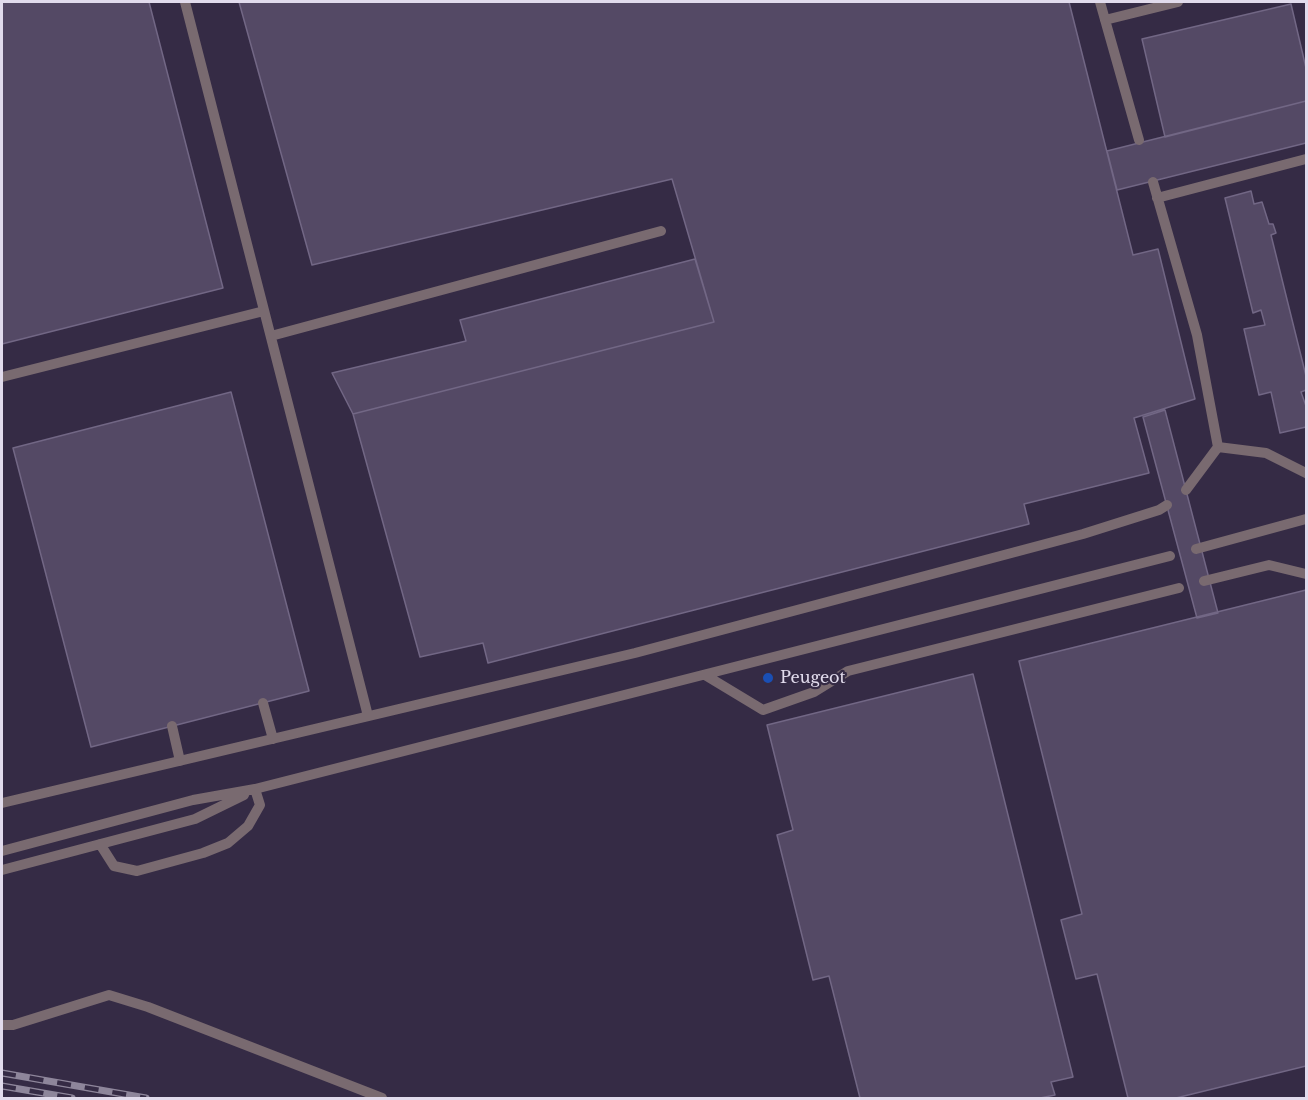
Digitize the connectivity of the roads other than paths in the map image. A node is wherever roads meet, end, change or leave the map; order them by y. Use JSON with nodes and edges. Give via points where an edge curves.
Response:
{"nodes":[{"id":1,"x":185,"y":2,"type":"edge"},
{"id":2,"x":1100,"y":2,"type":"edge"},
{"id":3,"x":1178,"y":2,"type":"edge"},
{"id":4,"x":1105,"y":20,"type":"junction"},
{"id":5,"x":1139,"y":141,"type":"dead end"},
{"id":6,"x":1306,"y":159,"type":"edge"},
{"id":7,"x":1153,"y":182,"type":"dead end"},
{"id":8,"x":1157,"y":198,"type":"junction"},
{"id":9,"x":661,"y":231,"type":"dead end"},
{"id":10,"x":264,"y":311,"type":"junction"},
{"id":11,"x":271,"y":336,"type":"junction"},
{"id":12,"x":2,"y":377,"type":"edge"},
{"id":13,"x":1218,"y":447,"type":"junction"},
{"id":14,"x":1306,"y":473,"type":"edge"},
{"id":15,"x":1186,"y":490,"type":"dead end"},
{"id":16,"x":1167,"y":505,"type":"dead end"},
{"id":17,"x":1306,"y":519,"type":"edge"},
{"id":18,"x":1196,"y":549,"type":"dead end"},
{"id":19,"x":1170,"y":556,"type":"dead end"},
{"id":20,"x":1306,"y":574,"type":"edge"},
{"id":21,"x":1204,"y":581,"type":"dead end"},
{"id":22,"x":1179,"y":588,"type":"dead end"},
{"id":23,"x":705,"y":675,"type":"junction"},
{"id":24,"x":263,"y":703,"type":"dead end"},
{"id":25,"x":368,"y":716,"type":"junction"},
{"id":26,"x":172,"y":726,"type":"dead end"},
{"id":27,"x":273,"y":739,"type":"junction"},
{"id":28,"x":180,"y":761,"type":"junction"},
{"id":29,"x":255,"y":789,"type":"junction"},
{"id":30,"x":2,"y":803,"type":"edge"},
{"id":31,"x":100,"y":844,"type":"junction"},
{"id":32,"x":2,"y":851,"type":"edge"},
{"id":33,"x":2,"y":870,"type":"edge"},
{"id":34,"x":2,"y":1025,"type":"edge"},
{"id":35,"x":382,"y":1098,"type":"edge"}],
"edges":[{"from":1,"to":10,"type":"lane"},
{"from":2,"to":4,"type":"lane"},
{"from":3,"to":4,"type":"lane"},
{"from":4,"to":5,"type":"lane"},
{"from":6,"to":8,"type":"lane"},
{"from":7,"to":8,"type":"lane"},
{"from":8,"to":13,"type":"lane","via":[[1197,335]]},
{"from":9,"to":11,"type":"lane"},
{"from":10,"to":11,"type":"lane"},
{"from":10,"to":12,"type":"lane"},
{"from":11,"to":25,"type":"lane"},
{"from":13,"to":14,"type":"lane","via":[[1266,453]]},
{"from":13,"to":15,"type":"lane"},
{"from":16,"to":25,"type":"lane","via":[[1083,534],[635,653]]},
{"from":17,"to":18,"type":"lane"},
{"from":19,"to":23,"type":"lane"},
{"from":20,"to":21,"type":"lane","via":[[1269,565]]},
{"from":22,"to":23,"type":"lane","via":[[848,671],[814,692],[763,710]]},
{"from":23,"to":29,"type":"lane"},
{"from":24,"to":27,"type":"lane"},
{"from":25,"to":27,"type":"lane"},
{"from":26,"to":28,"type":"lane"},
{"from":27,"to":28,"type":"lane"},
{"from":28,"to":30,"type":"lane"},
{"from":29,"to":31,"type":"lane","via":[[195,819]]},
{"from":29,"to":31,"type":"lane","via":[[260,805],[248,826],[228,843],[203,853],[137,871],[114,866]]},
{"from":29,"to":32,"type":"lane","via":[[193,800]]},
{"from":31,"to":33,"type":"lane"},
{"from":34,"to":35,"type":"lane","via":[[110,995],[148,1006]]}]}
